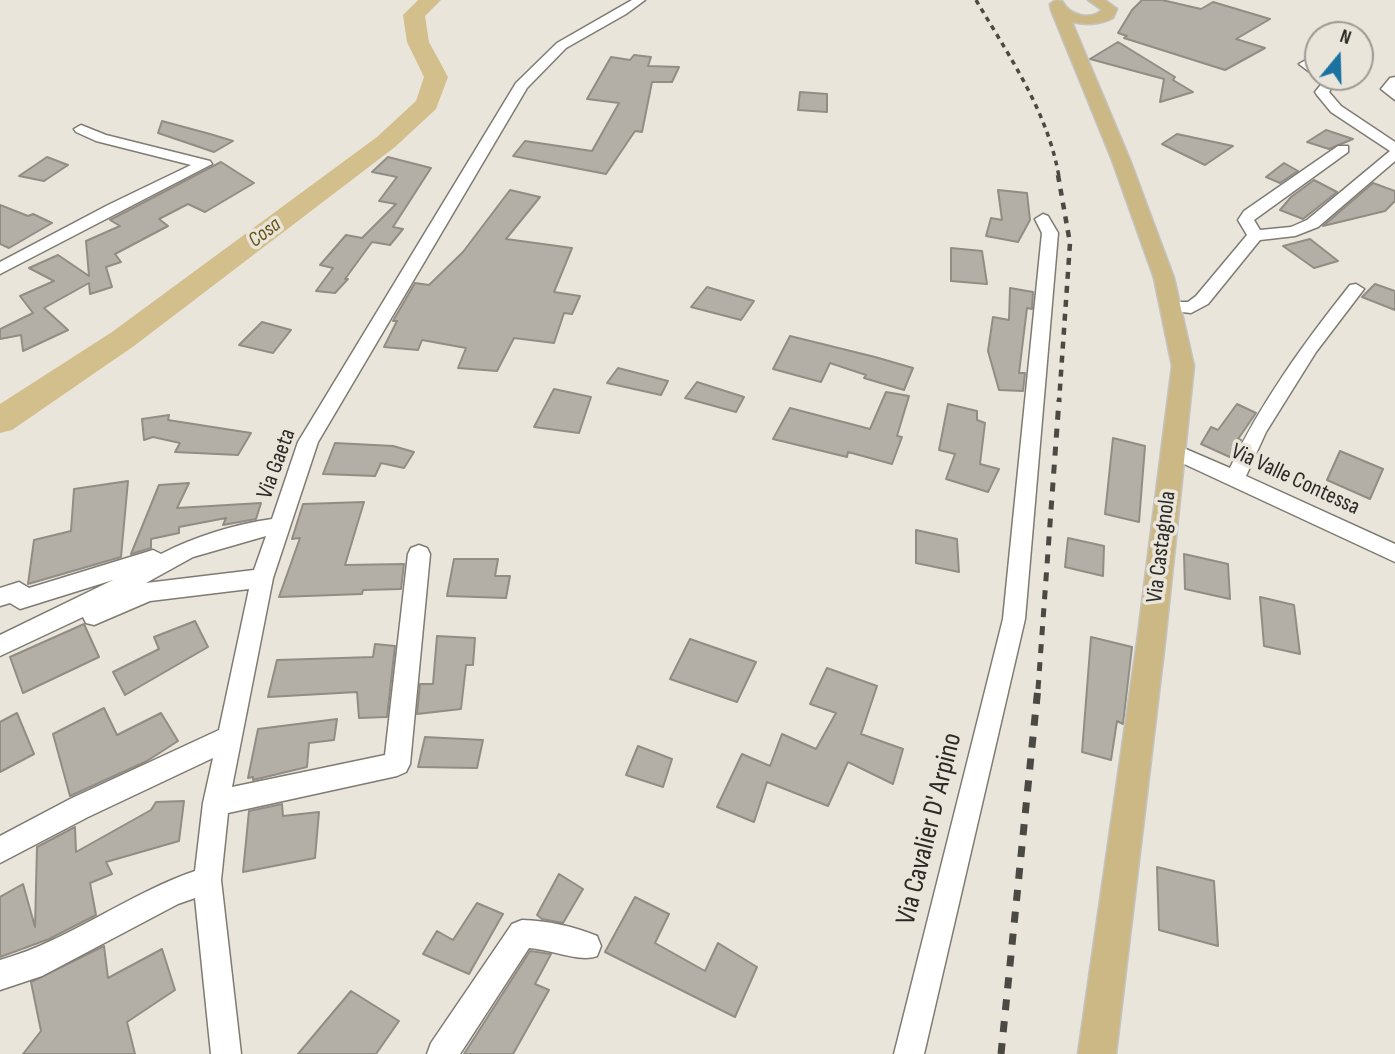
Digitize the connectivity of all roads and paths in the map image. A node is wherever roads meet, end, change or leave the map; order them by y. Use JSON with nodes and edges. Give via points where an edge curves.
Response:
{"nodes":[{"id":1,"x":639,"y":0,"type":"edge"},
{"id":2,"x":1095,"y":0,"type":"edge"},
{"id":3,"x":1057,"y":5,"type":"edge"},
{"id":4,"x":1109,"y":9,"type":"edge"},
{"id":5,"x":1077,"y":55,"type":"junction"},
{"id":6,"x":1395,"y":81,"type":"edge"},
{"id":7,"x":1323,"y":91,"type":"edge"},
{"id":8,"x":1395,"y":96,"type":"edge"},
{"id":9,"x":80,"y":129,"type":"dead end"},
{"id":10,"x":1395,"y":148,"type":"edge"},
{"id":11,"x":1343,"y":149,"type":"dead end"},
{"id":12,"x":1395,"y":154,"type":"edge"},
{"id":13,"x":1043,"y":219,"type":"dead end"},
{"id":14,"x":1255,"y":235,"type":"junction"},
{"id":15,"x":0,"y":270,"type":"edge"},
{"id":16,"x":1356,"y":289,"type":"dead end"},
{"id":17,"x":1170,"y":306,"type":"junction"},
{"id":18,"x":1174,"y":451,"type":"junction"},
{"id":19,"x":1235,"y":478,"type":"junction"},
{"id":20,"x":280,"y":526,"type":"junction"},
{"id":21,"x":186,"y":551,"type":"junction"},
{"id":22,"x":1395,"y":553,"type":"edge"},
{"id":23,"x":419,"y":554,"type":"dead end"},
{"id":24,"x":262,"y":578,"type":"junction"},
{"id":25,"x":0,"y":597,"type":"edge"},
{"id":26,"x":0,"y":646,"type":"edge"},
{"id":27,"x":0,"y":659,"type":"edge"},
{"id":28,"x":229,"y":738,"type":"junction"},
{"id":29,"x":216,"y":803,"type":"junction"},
{"id":30,"x":0,"y":850,"type":"edge"},
{"id":31,"x":207,"y":880,"type":"junction"},
{"id":32,"x":587,"y":946,"type":"dead end"},
{"id":33,"x":0,"y":975,"type":"edge"},
{"id":34,"x":226,"y":1054,"type":"edge"},
{"id":35,"x":442,"y":1054,"type":"edge"},
{"id":36,"x":909,"y":1054,"type":"edge"},
{"id":37,"x":1097,"y":1054,"type":"edge"}],
"edges":[{"from":1,"to":20,"type":"street","name":"Via Gaeta","via":[[569,40],[521,86],[308,442]]},
{"from":2,"to":4,"type":"main road"},
{"from":3,"to":4,"type":"main road","via":[[1082,20]]},
{"from":3,"to":5,"type":"main road","name":"Via Castagnola"},
{"from":4,"to":5,"type":"main road"},
{"from":5,"to":17,"type":"main road","name":"Via Castagnola","via":[[1121,160]]},
{"from":6,"to":8,"type":"street","via":[[1388,89]]},
{"from":7,"to":10,"type":"street","via":[[1336,109]]},
{"from":9,"to":15,"type":"street","via":[[205,164]]},
{"from":11,"to":14,"type":"street","via":[[1249,214],[1246,220]]},
{"from":12,"to":14,"type":"street","via":[[1326,211],[1319,222],[1289,232]]},
{"from":13,"to":36,"type":"street","name":"Via Cavalier D' Arpino","via":[[1050,233],[1014,619]]},
{"from":14,"to":17,"type":"street","via":[[1202,300],[1191,308]]},
{"from":16,"to":19,"type":"street","via":[[1310,348],[1257,432]]},
{"from":17,"to":18,"type":"main road","name":"Via Castagnola","via":[[1183,366]]},
{"from":18,"to":19,"type":"street","name":"Via Valle Contessa"},
{"from":18,"to":37,"type":"main road","name":"Via Castagnola"},
{"from":19,"to":22,"type":"street","name":"Via Valle Contessa"},
{"from":20,"to":21,"type":"street"},
{"from":20,"to":24,"type":"street","name":"Via Gaeta"},
{"from":21,"to":25,"type":"street","via":[[20,600],[19,591]]},
{"from":21,"to":26,"type":"street"},
{"from":23,"to":29,"type":"street","via":[[397,764]]},
{"from":24,"to":27,"type":"street","via":[[147,592]]},
{"from":24,"to":28,"type":"street","name":"Via Gaeta"},
{"from":28,"to":29,"type":"street","name":"Via Gaeta"},
{"from":28,"to":30,"type":"street"},
{"from":29,"to":31,"type":"street","name":"Via Gaeta"},
{"from":31,"to":33,"type":"street","via":[[172,892],[32,966]]},
{"from":31,"to":34,"type":"street","name":"Via Gaeta"},
{"from":32,"to":35,"type":"street","via":[[548,935],[522,934]]}]}
